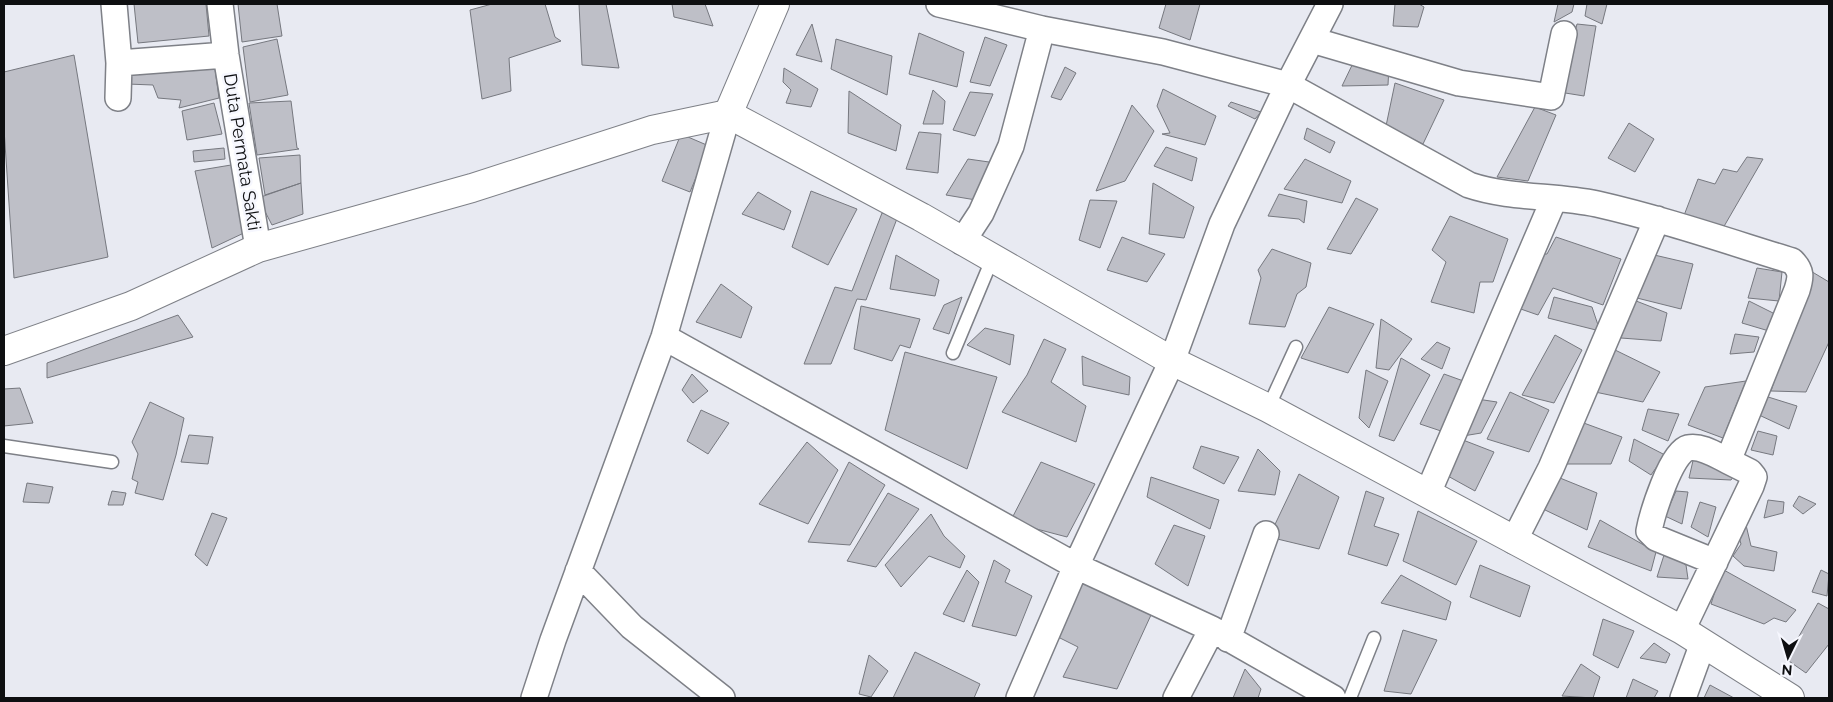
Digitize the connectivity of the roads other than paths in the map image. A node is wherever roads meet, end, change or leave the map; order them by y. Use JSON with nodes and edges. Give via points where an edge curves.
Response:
{"nodes":[{"id":1,"x":114,"y":4,"type":"edge"},
{"id":2,"x":220,"y":4,"type":"edge"},
{"id":3,"x":775,"y":4,"type":"edge"},
{"id":4,"x":939,"y":4,"type":"edge"},
{"id":5,"x":1330,"y":4,"type":"edge"},
{"id":6,"x":1042,"y":29,"type":"junction"},
{"id":7,"x":1564,"y":34,"type":"dead end"},
{"id":8,"x":1312,"y":40,"type":"junction"},
{"id":9,"x":226,"y":55,"type":"junction"},
{"id":10,"x":119,"y":62,"type":"junction"},
{"id":11,"x":1288,"y":85,"type":"junction"},
{"id":12,"x":118,"y":98,"type":"dead end"},
{"id":13,"x":728,"y":114,"type":"junction"},
{"id":14,"x":1554,"y":199,"type":"junction"},
{"id":15,"x":1657,"y":219,"type":"junction"},
{"id":16,"x":962,"y":242,"type":"junction"},
{"id":17,"x":258,"y":248,"type":"junction"},
{"id":18,"x":993,"y":257,"type":"junction"},
{"id":19,"x":664,"y":337,"type":"junction"},
{"id":20,"x":1296,"y":347,"type":"dead end"},
{"id":21,"x":4,"y":351,"type":"edge"},
{"id":22,"x":953,"y":353,"type":"dead end"},
{"id":23,"x":1172,"y":362,"type":"junction"},
{"id":24,"x":1268,"y":408,"type":"junction"},
{"id":25,"x":4,"y":446,"type":"edge"},
{"id":26,"x":1728,"y":460,"type":"junction"},
{"id":27,"x":112,"y":462,"type":"dead end"},
{"id":28,"x":1428,"y":493,"type":"junction"},
{"id":29,"x":1266,"y":534,"type":"dead end"},
{"id":30,"x":1514,"y":540,"type":"junction"},
{"id":31,"x":1715,"y":562,"type":"junction"},
{"id":32,"x":1076,"y":566,"type":"junction"},
{"id":33,"x":578,"y":571,"type":"junction"},
{"id":34,"x":1220,"y":634,"type":"junction"},
{"id":35,"x":1692,"y":637,"type":"junction"},
{"id":36,"x":1374,"y":638,"type":"dead end"},
{"id":37,"x":534,"y":698,"type":"edge"},
{"id":38,"x":722,"y":698,"type":"edge"},
{"id":39,"x":1019,"y":698,"type":"edge"},
{"id":40,"x":1176,"y":698,"type":"edge"},
{"id":41,"x":1333,"y":698,"type":"edge"},
{"id":42,"x":1350,"y":698,"type":"edge"},
{"id":43,"x":1683,"y":698,"type":"edge"},
{"id":44,"x":1790,"y":698,"type":"edge"}],
"edges":[{"from":1,"to":10,"type":"street"},
{"from":2,"to":9,"type":"street","name":"Duta Permata Sakti"},
{"from":3,"to":13,"type":"main road"},
{"from":4,"to":6,"type":"street"},
{"from":5,"to":8,"type":"street"},
{"from":6,"to":11,"type":"street","via":[[1163,52]]},
{"from":6,"to":16,"type":"street","via":[[1012,146],[981,212]]},
{"from":7,"to":8,"type":"street","via":[[1550,97],[1459,83]]},
{"from":8,"to":11,"type":"street"},
{"from":9,"to":10,"type":"street","name":"Duta Permata Sakti"},
{"from":9,"to":17,"type":"street","name":"Duta Permata Sakti"},
{"from":10,"to":12,"type":"street"},
{"from":11,"to":14,"type":"street","via":[[1469,185],[1491,192]]},
{"from":11,"to":23,"type":"street","via":[[1222,224]]},
{"from":13,"to":16,"type":"main road"},
{"from":13,"to":17,"type":"main road","via":[[652,130],[472,188]]},
{"from":13,"to":19,"type":"street"},
{"from":14,"to":15,"type":"street","via":[[1596,204]]},
{"from":14,"to":28,"type":"street"},
{"from":15,"to":26,"type":"street","via":[[1792,261],[1799,268],[1798,290]]},
{"from":15,"to":30,"type":"street","via":[[1551,468]]},
{"from":16,"to":18,"type":"main road"},
{"from":17,"to":21,"type":"main road","via":[[131,306]]},
{"from":18,"to":22,"type":"lane"},
{"from":18,"to":23,"type":"main road"},
{"from":19,"to":32,"type":"street"},
{"from":19,"to":33,"type":"street"},
{"from":20,"to":24,"type":"lane"},
{"from":23,"to":24,"type":"main road"},
{"from":23,"to":32,"type":"street"},
{"from":24,"to":28,"type":"main road"},
{"from":25,"to":27,"type":"lane"},
{"from":26,"to":31,"type":"street","via":[[1754,477]]},
{"from":26,"to":31,"type":"street","via":[[1698,448],[1682,450],[1660,493],[1649,531],[1656,538]]},
{"from":28,"to":30,"type":"main road"},
{"from":29,"to":34,"type":"street"},
{"from":30,"to":35,"type":"main road"},
{"from":31,"to":35,"type":"street"},
{"from":32,"to":34,"type":"street"},
{"from":32,"to":39,"type":"street"},
{"from":33,"to":37,"type":"street"},
{"from":33,"to":38,"type":"street","via":[[632,627]]},
{"from":34,"to":40,"type":"street"},
{"from":34,"to":41,"type":"street"},
{"from":35,"to":43,"type":"street"},
{"from":35,"to":44,"type":"main road"},
{"from":36,"to":42,"type":"lane"}]}
